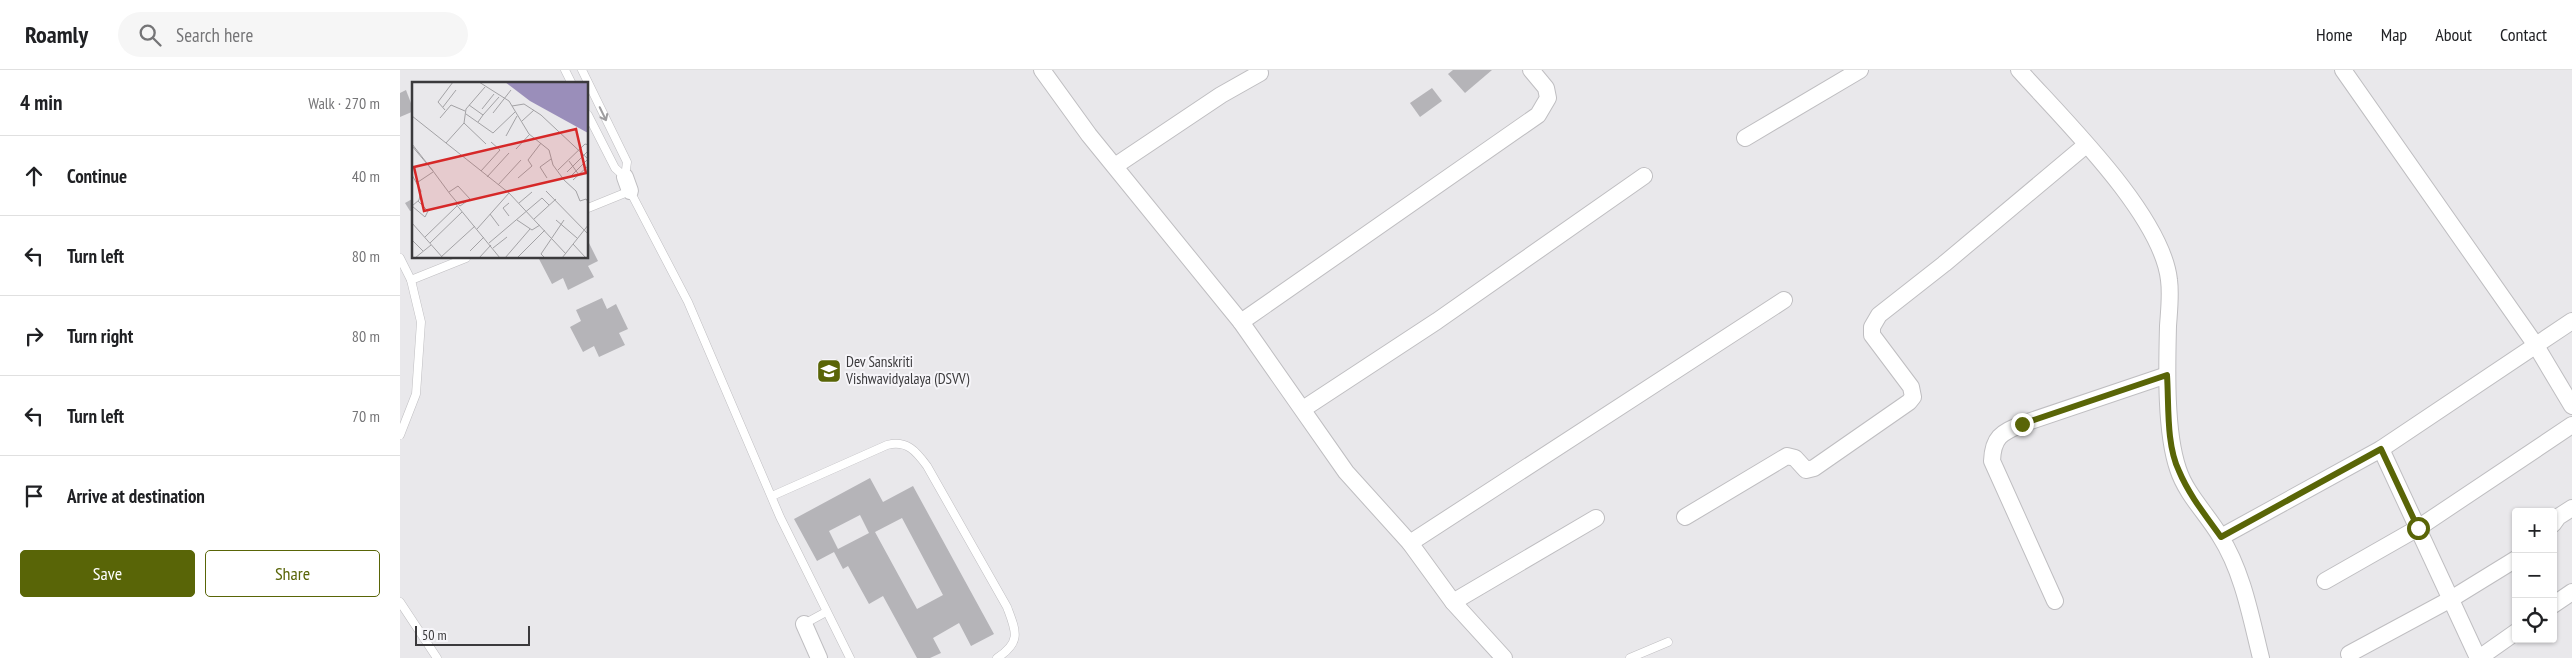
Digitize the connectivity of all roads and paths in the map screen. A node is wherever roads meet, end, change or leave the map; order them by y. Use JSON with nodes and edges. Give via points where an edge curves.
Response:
{"nodes":[{"id":1,"x":565,"y":70,"type":"edge"},
{"id":2,"x":582,"y":70,"type":"edge"},
{"id":3,"x":1042,"y":70,"type":"edge"},
{"id":4,"x":1531,"y":70,"type":"edge"},
{"id":5,"x":1860,"y":70,"type":"edge"},
{"id":6,"x":2019,"y":70,"type":"edge"},
{"id":7,"x":2343,"y":70,"type":"edge"},
{"id":8,"x":1260,"y":73,"type":"dead end"},
{"id":9,"x":571,"y":82,"type":"edge"},
{"id":10,"x":588,"y":82,"type":"edge"},
{"id":11,"x":589,"y":84,"type":"edge"},
{"id":12,"x":589,"y":117,"type":"edge"},
{"id":13,"x":1745,"y":138,"type":"dead end"},
{"id":14,"x":2086,"y":145,"type":"junction"},
{"id":15,"x":1115,"y":166,"type":"junction"},
{"id":16,"x":1644,"y":176,"type":"dead end"},
{"id":17,"x":628,"y":184,"type":"junction"},
{"id":18,"x":589,"y":207,"type":"edge"},
{"id":19,"x":400,"y":258,"type":"edge"},
{"id":20,"x":464,"y":259,"type":"edge"},
{"id":21,"x":411,"y":280,"type":"junction"},
{"id":22,"x":1784,"y":300,"type":"dead end"},
{"id":23,"x":2572,"y":321,"type":"edge"},
{"id":24,"x":1241,"y":322,"type":"junction"},
{"id":25,"x":2535,"y":344,"type":"junction"},
{"id":26,"x":2167,"y":375,"type":"junction"},
{"id":27,"x":2572,"y":406,"type":"edge"},
{"id":28,"x":1303,"y":409,"type":"junction"},
{"id":29,"x":2572,"y":425,"type":"edge"},
{"id":30,"x":400,"y":435,"type":"edge"},
{"id":31,"x":2381,"y":449,"type":"junction"},
{"id":32,"x":772,"y":496,"type":"junction"},
{"id":33,"x":2572,"y":508,"type":"edge"},
{"id":34,"x":1685,"y":517,"type":"dead end"},
{"id":35,"x":1596,"y":518,"type":"dead end"},
{"id":36,"x":2557,"y":518,"type":"edge"},
{"id":37,"x":2418,"y":528,"type":"junction"},
{"id":38,"x":2221,"y":537,"type":"junction"},
{"id":39,"x":1410,"y":543,"type":"junction"},
{"id":40,"x":2512,"y":561,"type":"edge"},
{"id":41,"x":2325,"y":581,"type":"dead end"},
{"id":42,"x":2572,"y":592,"type":"edge"},
{"id":43,"x":2451,"y":599,"type":"junction"},
{"id":44,"x":400,"y":602,"type":"edge"},
{"id":45,"x":1453,"y":602,"type":"junction"},
{"id":46,"x":2056,"y":602,"type":"dead end"},
{"id":47,"x":2557,"y":602,"type":"edge"},
{"id":48,"x":826,"y":612,"type":"junction"},
{"id":49,"x":804,"y":624,"type":"joint"},
{"id":50,"x":2512,"y":635,"type":"edge"},
{"id":51,"x":1668,"y":642,"type":"dead end"},
{"id":52,"x":2349,"y":654,"type":"dead end"},
{"id":53,"x":437,"y":658,"type":"edge"},
{"id":54,"x":819,"y":658,"type":"edge"},
{"id":55,"x":850,"y":658,"type":"edge"},
{"id":56,"x":997,"y":658,"type":"edge"},
{"id":57,"x":1504,"y":658,"type":"edge"},
{"id":58,"x":1630,"y":658,"type":"edge"},
{"id":59,"x":2261,"y":658,"type":"edge"},
{"id":60,"x":2479,"y":658,"type":"edge"}],
"edges":[{"from":1,"to":9,"type":"lane"},
{"from":2,"to":10,"type":"lane","one_way":true},
{"from":3,"to":15,"type":"street"},
{"from":4,"to":24,"type":"street","via":[[1546,88],[1548,98],[1538,115]]},
{"from":5,"to":13,"type":"street"},
{"from":6,"to":14,"type":"street"},
{"from":7,"to":25,"type":"street"},
{"from":8,"to":15,"type":"street","via":[[1221,95]]},
{"from":11,"to":17,"type":"lane","one_way":true,"via":[[627,162]]},
{"from":12,"to":17,"type":"lane","via":[[615,168]]},
{"from":14,"to":26,"type":"street","via":[[2118,181],[2162,252],[2170,282]]},
{"from":14,"to":34,"type":"street","via":[[1874,322],[1872,335],[1911,387],[1913,397],[1909,402],[1814,468],[1806,470],[1795,458],[1786,456]]},
{"from":15,"to":24,"type":"street"},
{"from":16,"to":28,"type":"street"},
{"from":17,"to":18,"type":"lane"},
{"from":17,"to":32,"type":"lane","via":[[688,302]]},
{"from":19,"to":21,"type":"lane"},
{"from":20,"to":21,"type":"lane"},
{"from":21,"to":30,"type":"lane","via":[[421,331],[416,394]]},
{"from":22,"to":39,"type":"street"},
{"from":23,"to":25,"type":"street"},
{"from":24,"to":28,"type":"street"},
{"from":25,"to":27,"type":"street"},
{"from":25,"to":31,"type":"street"},
{"from":26,"to":38,"type":"street","via":[[2178,470]]},
{"from":26,"to":46,"type":"street","via":[[2022,424],[1997,438],[1992,461]]},
{"from":28,"to":39,"type":"street","via":[[1346,472]]},
{"from":29,"to":37,"type":"street"},
{"from":31,"to":37,"type":"street"},
{"from":31,"to":38,"type":"street"},
{"from":32,"to":48,"type":"lane"},
{"from":32,"to":56,"type":"lane","via":[[887,445],[897,443],[915,450],[927,466],[1016,628],[1015,640]]},
{"from":33,"to":36,"type":"street"},
{"from":35,"to":45,"type":"street"},
{"from":37,"to":41,"type":"street"},
{"from":37,"to":43,"type":"street"},
{"from":38,"to":59,"type":"street","via":[[2244,595]]},
{"from":39,"to":45,"type":"street"},
{"from":40,"to":43,"type":"street"},
{"from":42,"to":47,"type":"street"},
{"from":43,"to":52,"type":"street"},
{"from":43,"to":60,"type":"street"},
{"from":44,"to":53,"type":"lane"},
{"from":45,"to":57,"type":"street"},
{"from":48,"to":49,"type":"lane"},
{"from":48,"to":55,"type":"lane"},
{"from":49,"to":54,"type":"street"},
{"from":50,"to":60,"type":"street"},
{"from":51,"to":58,"type":"lane"}]}
